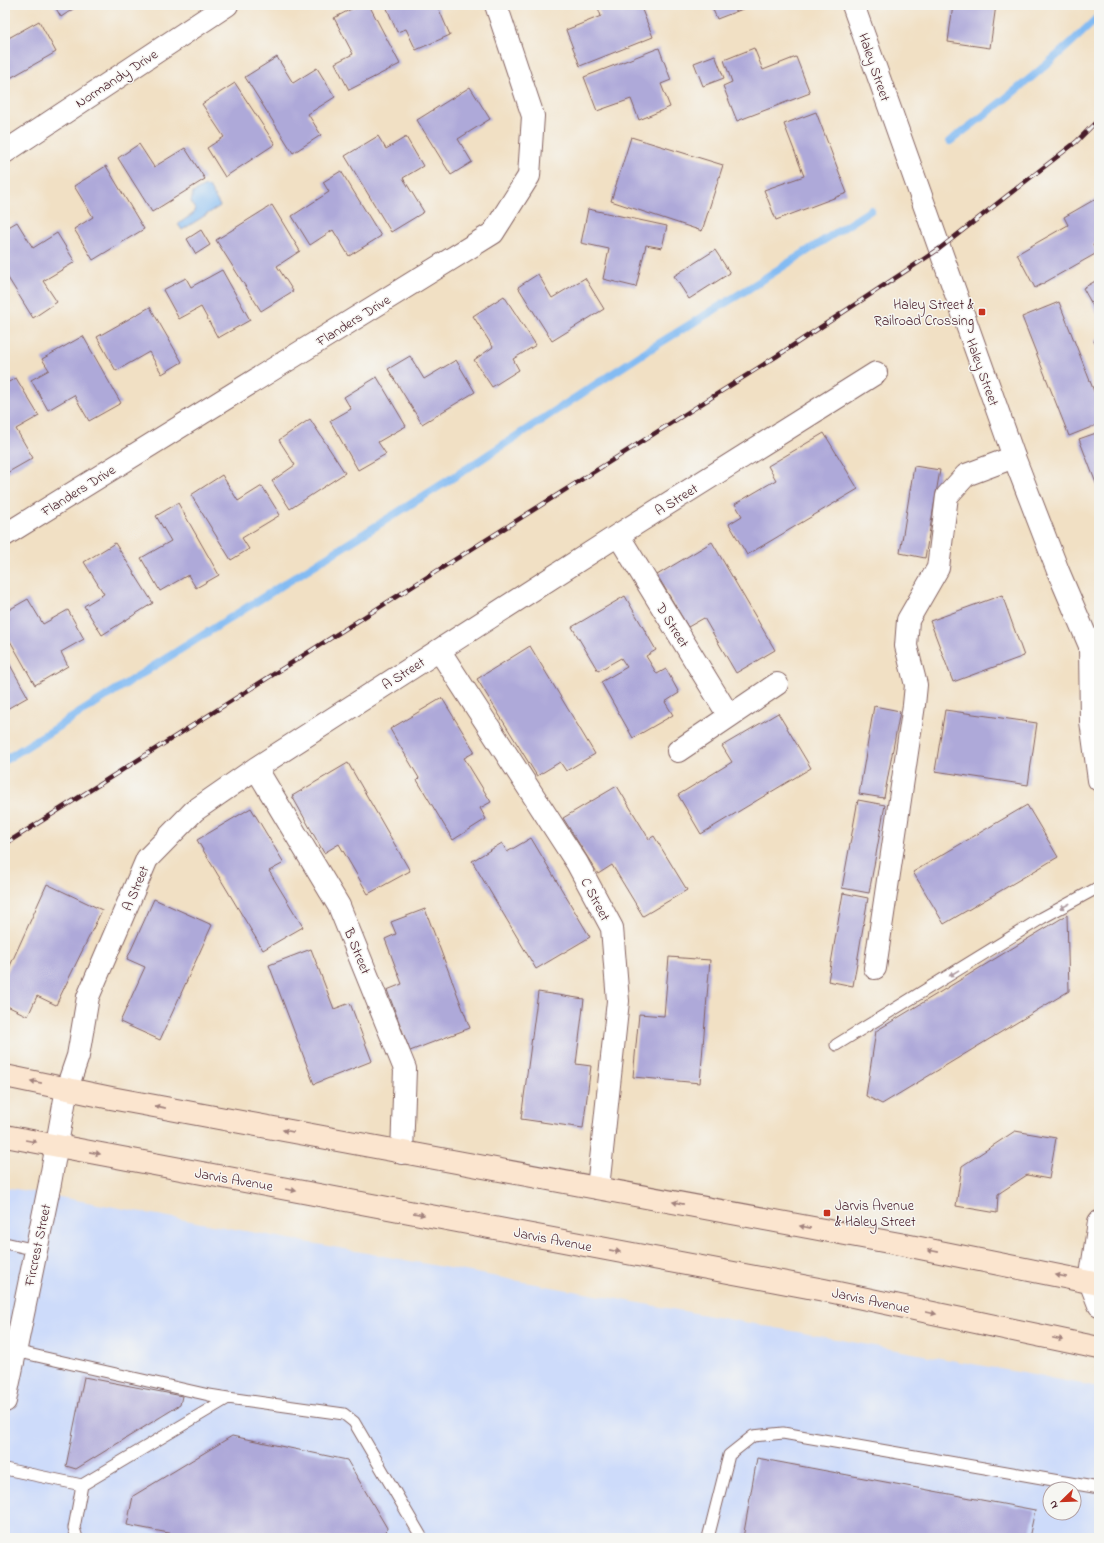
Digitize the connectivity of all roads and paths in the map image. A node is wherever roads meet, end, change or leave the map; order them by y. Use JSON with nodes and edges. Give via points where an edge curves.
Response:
{"nodes":[{"id":1,"x":227,"y":5,"type":"edge"},
{"id":2,"x":496,"y":5,"type":"edge"},
{"id":3,"x":853,"y":5,"type":"edge"},
{"id":4,"x":5,"y":152,"type":"edge"},
{"id":5,"x":876,"y":373,"type":"dead end"},
{"id":6,"x":1014,"y":457,"type":"junction"},
{"id":7,"x":5,"y":535,"type":"edge"},
{"id":8,"x":618,"y":535,"type":"junction"},
{"id":9,"x":1096,"y":648,"type":"edge"},
{"id":10,"x":438,"y":650,"type":"junction"},
{"id":11,"x":777,"y":684,"type":"dead end"},
{"id":12,"x":729,"y":716,"type":"junction"},
{"id":13,"x":678,"y":751,"type":"dead end"},
{"id":14,"x":256,"y":768,"type":"junction"},
{"id":15,"x":1099,"y":780,"type":"edge"},
{"id":16,"x":1099,"y":887,"type":"edge"},
{"id":17,"x":875,"y":968,"type":"dead end"},
{"id":18,"x":836,"y":1046,"type":"dead end"},
{"id":19,"x":5,"y":1076,"type":"edge"},
{"id":20,"x":67,"y":1088,"type":"junction"},
{"id":21,"x":5,"y":1136,"type":"edge"},
{"id":22,"x":56,"y":1146,"type":"junction"},
{"id":23,"x":402,"y":1153,"type":"junction"},
{"id":24,"x":598,"y":1188,"type":"junction"},
{"id":25,"x":1099,"y":1222,"type":"edge"},
{"id":26,"x":5,"y":1243,"type":"edge"},
{"id":27,"x":36,"y":1250,"type":"junction"},
{"id":28,"x":1095,"y":1283,"type":"edge"},
{"id":29,"x":1099,"y":1305,"type":"edge"},
{"id":30,"x":1099,"y":1348,"type":"edge"},
{"id":31,"x":15,"y":1351,"type":"junction"},
{"id":32,"x":228,"y":1398,"type":"junction"},
{"id":33,"x":5,"y":1401,"type":"edge"},
{"id":34,"x":5,"y":1469,"type":"edge"},
{"id":35,"x":82,"y":1485,"type":"junction"},
{"id":36,"x":1099,"y":1488,"type":"edge"},
{"id":37,"x":76,"y":1538,"type":"edge"},
{"id":38,"x":422,"y":1538,"type":"edge"},
{"id":39,"x":708,"y":1538,"type":"edge"}],
"edges":[{"from":1,"to":4,"type":"street","name":"Normandy Drive"},
{"from":2,"to":7,"type":"street","name":"Flanders Drive","via":[[533,116],[529,176],[493,233]]},
{"from":3,"to":6,"type":"street","name":"Haley Street"},
{"from":5,"to":8,"type":"street","name":"A Street"},
{"from":6,"to":9,"type":"street","name":"Haley Street","via":[[1058,571]]},
{"from":6,"to":17,"type":"street","via":[[966,475],[947,496],[938,568],[908,620],[906,646],[916,685],[915,698]]},
{"from":8,"to":10,"type":"street","name":"A Street"},
{"from":8,"to":12,"type":"street","name":"D Street"},
{"from":9,"to":15,"type":"street","name":"Haley Street","via":[[1091,721]]},
{"from":10,"to":14,"type":"street","name":"A Street"},
{"from":10,"to":24,"type":"street","name":"C Street","via":[[577,863],[612,928],[618,1001]]},
{"from":11,"to":12,"type":"street"},
{"from":12,"to":13,"type":"street"},
{"from":14,"to":20,"type":"street","name":"A Street","via":[[194,811],[148,859],[88,997],[78,1056]]},
{"from":14,"to":23,"type":"street","name":"B Street","via":[[339,906],[405,1069]]},
{"from":16,"to":18,"type":"lane","one_way":true,"via":[[1042,918]]},
{"from":20,"to":19,"type":"main road","one_way":true},
{"from":20,"to":22,"type":"street","name":"Fircrest Street"},
{"from":23,"to":20,"type":"main road","one_way":true},
{"from":21,"to":22,"type":"main road","name":"Jarvis Avenue","one_way":true},
{"from":22,"to":27,"type":"street","name":"Fircrest Street"},
{"from":22,"to":30,"type":"main road","name":"Jarvis Avenue","one_way":true,"via":[[816,1289]]},
{"from":23,"to":24,"type":"main road"},
{"from":28,"to":24,"type":"main road","one_way":true},
{"from":25,"to":28,"type":"street"},
{"from":26,"to":27,"type":"lane"},
{"from":27,"to":31,"type":"street","name":"Fircrest Street"},
{"from":28,"to":29,"type":"street"},
{"from":31,"to":32,"type":"lane","via":[[209,1396]]},
{"from":31,"to":33,"type":"street","name":"Fircrest Street"},
{"from":32,"to":35,"type":"lane"},
{"from":32,"to":38,"type":"lane","via":[[344,1414],[350,1417]]},
{"from":34,"to":35,"type":"lane"},
{"from":35,"to":37,"type":"lane","via":[[74,1528]]},
{"from":36,"to":39,"type":"lane","via":[[783,1433],[753,1436],[729,1455]]}]}
